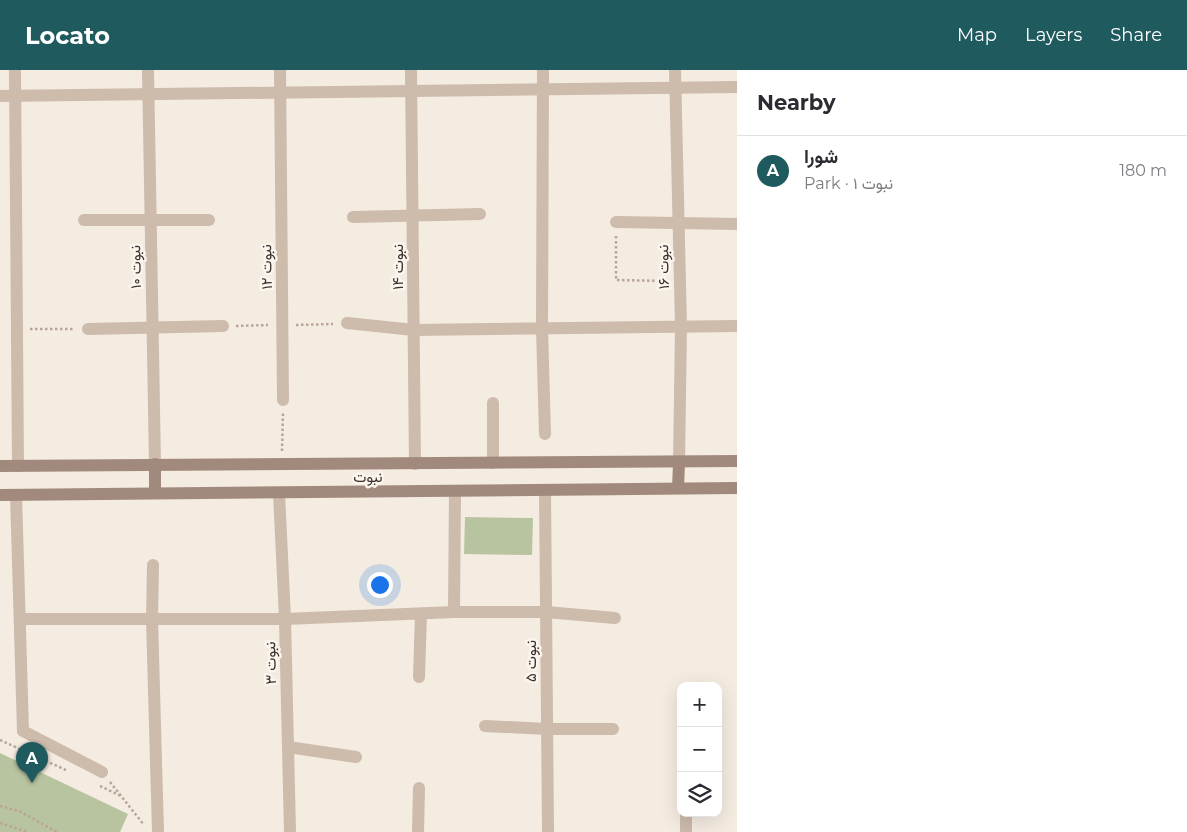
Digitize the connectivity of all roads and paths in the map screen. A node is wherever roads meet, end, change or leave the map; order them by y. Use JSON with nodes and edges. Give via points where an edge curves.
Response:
{"nodes":[{"id":1,"x":16,"y":70,"type":"edge"},
{"id":2,"x":148,"y":70,"type":"edge"},
{"id":3,"x":280,"y":70,"type":"edge"},
{"id":4,"x":412,"y":70,"type":"edge"},
{"id":5,"x":543,"y":70,"type":"edge"},
{"id":6,"x":675,"y":70,"type":"edge"},
{"id":7,"x":737,"y":87,"type":"edge"},
{"id":8,"x":675,"y":88,"type":"junction"},
{"id":9,"x":543,"y":89,"type":"junction"},
{"id":10,"x":412,"y":91,"type":"junction"},
{"id":11,"x":280,"y":92,"type":"junction"},
{"id":12,"x":148,"y":94,"type":"junction"},
{"id":13,"x":0,"y":96,"type":"edge"},
{"id":14,"x":16,"y":96,"type":"junction"},
{"id":15,"x":413,"y":214,"type":"junction"},
{"id":16,"x":480,"y":214,"type":"dead end"},
{"id":17,"x":353,"y":217,"type":"dead end"},
{"id":18,"x":150,"y":218,"type":"junction"},
{"id":19,"x":84,"y":220,"type":"dead end"},
{"id":20,"x":209,"y":220,"type":"dead end"},
{"id":21,"x":616,"y":222,"type":"joint"},
{"id":22,"x":678,"y":224,"type":"junction"},
{"id":23,"x":737,"y":224,"type":"edge"},
{"id":24,"x":680,"y":281,"type":"junction"},
{"id":25,"x":347,"y":323,"type":"dead end"},
{"id":26,"x":223,"y":326,"type":"dead end"},
{"id":27,"x":681,"y":326,"type":"junction"},
{"id":28,"x":737,"y":326,"type":"edge"},
{"id":29,"x":152,"y":328,"type":"junction"},
{"id":30,"x":542,"y":328,"type":"junction"},
{"id":31,"x":17,"y":329,"type":"junction"},
{"id":32,"x":88,"y":329,"type":"joint"},
{"id":33,"x":414,"y":330,"type":"junction"},
{"id":34,"x":283,"y":400,"type":"joint"},
{"id":35,"x":493,"y":402,"type":"dead end"},
{"id":36,"x":545,"y":434,"type":"dead end"},
{"id":37,"x":737,"y":461,"type":"edge"},
{"id":38,"x":679,"y":462,"type":"junction"},
{"id":39,"x":493,"y":463,"type":"junction"},
{"id":40,"x":155,"y":464,"type":"junction"},
{"id":41,"x":282,"y":464,"type":"junction"},
{"id":42,"x":415,"y":464,"type":"junction"},
{"id":43,"x":0,"y":466,"type":"edge"},
{"id":44,"x":18,"y":466,"type":"junction"},
{"id":45,"x":678,"y":488,"type":"junction"},
{"id":46,"x":737,"y":488,"type":"edge"},
{"id":47,"x":455,"y":491,"type":"junction"},
{"id":48,"x":546,"y":491,"type":"junction"},
{"id":49,"x":155,"y":492,"type":"junction"},
{"id":50,"x":280,"y":493,"type":"junction"},
{"id":51,"x":0,"y":495,"type":"edge"},
{"id":52,"x":16,"y":495,"type":"junction"},
{"id":53,"x":153,"y":565,"type":"dead end"},
{"id":54,"x":454,"y":612,"type":"junction"},
{"id":55,"x":546,"y":612,"type":"junction"},
{"id":56,"x":422,"y":614,"type":"junction"},
{"id":57,"x":20,"y":618,"type":"junction"},
{"id":58,"x":616,"y":618,"type":"dead end"},
{"id":59,"x":152,"y":619,"type":"junction"},
{"id":60,"x":285,"y":619,"type":"junction"},
{"id":61,"x":419,"y":677,"type":"dead end"},
{"id":62,"x":485,"y":726,"type":"dead end"},
{"id":63,"x":547,"y":729,"type":"junction"},
{"id":64,"x":613,"y":729,"type":"dead end"},
{"id":65,"x":0,"y":740,"type":"edge"},
{"id":66,"x":288,"y":747,"type":"junction"},
{"id":67,"x":356,"y":757,"type":"dead end"},
{"id":68,"x":69,"y":772,"type":"dead end"},
{"id":69,"x":102,"y":772,"type":"joint"},
{"id":70,"x":95,"y":784,"type":"dead end"},
{"id":71,"x":419,"y":788,"type":"dead end"},
{"id":72,"x":121,"y":796,"type":"junction"},
{"id":73,"x":0,"y":806,"type":"edge"},
{"id":74,"x":686,"y":817,"type":"edge"},
{"id":75,"x":0,"y":822,"type":"edge"},
{"id":76,"x":28,"y":832,"type":"edge"},
{"id":77,"x":57,"y":832,"type":"edge"},
{"id":78,"x":149,"y":832,"type":"edge"},
{"id":79,"x":158,"y":832,"type":"edge"},
{"id":80,"x":290,"y":832,"type":"edge"},
{"id":81,"x":418,"y":832,"type":"edge"},
{"id":82,"x":548,"y":832,"type":"edge"},
{"id":83,"x":686,"y":832,"type":"edge"}],
"edges":[{"from":1,"to":14,"type":"street"},
{"from":2,"to":12,"type":"street","name":"نبوت ۱۰"},
{"from":3,"to":11,"type":"street","name":"نبوت ۱۲"},
{"from":4,"to":10,"type":"street","name":"نبوت ۱۴"},
{"from":5,"to":9,"type":"street"},
{"from":6,"to":8,"type":"street","name":"نبوت ۱۶"},
{"from":7,"to":8,"type":"street"},
{"from":8,"to":9,"type":"street"},
{"from":8,"to":22,"type":"street","name":"نبوت ۱۶"},
{"from":9,"to":10,"type":"street"},
{"from":9,"to":30,"type":"street"},
{"from":10,"to":11,"type":"street"},
{"from":10,"to":15,"type":"street","name":"نبوت ۱۴"},
{"from":11,"to":12,"type":"street"},
{"from":11,"to":34,"type":"street","name":"نبوت ۱۲"},
{"from":12,"to":14,"type":"street"},
{"from":12,"to":18,"type":"street","name":"نبوت ۱۰"},
{"from":13,"to":14,"type":"street"},
{"from":14,"to":31,"type":"street"},
{"from":15,"to":16,"type":"street"},
{"from":15,"to":17,"type":"street"},
{"from":15,"to":33,"type":"street","name":"نبوت ۱۴"},
{"from":18,"to":19,"type":"street"},
{"from":18,"to":20,"type":"street"},
{"from":18,"to":29,"type":"street","name":"نبوت ۱۰"},
{"from":21,"to":22,"type":"street"},
{"from":21,"to":24,"type":"path","via":[[616,280]]},
{"from":22,"to":23,"type":"street"},
{"from":22,"to":24,"type":"street","name":"نبوت ۱۶"},
{"from":24,"to":27,"type":"street","name":"نبوت ۱۶"},
{"from":25,"to":33,"type":"street"},
{"from":26,"to":29,"type":"street"},
{"from":27,"to":28,"type":"street"},
{"from":27,"to":30,"type":"street"},
{"from":27,"to":38,"type":"street","name":"نبوت ۱۶"},
{"from":29,"to":32,"type":"street"},
{"from":29,"to":40,"type":"street","name":"نبوت ۱۰"},
{"from":30,"to":33,"type":"street"},
{"from":30,"to":36,"type":"street"},
{"from":31,"to":32,"type":"path"},
{"from":31,"to":44,"type":"street"},
{"from":33,"to":42,"type":"street","name":"نبوت ۱۴"},
{"from":34,"to":41,"type":"path"},
{"from":35,"to":39,"type":"street"},
{"from":37,"to":38,"type":"main road","name":"نبوت"},
{"from":38,"to":39,"type":"main road","name":"نبوت"},
{"from":38,"to":45,"type":"main road"},
{"from":39,"to":42,"type":"main road","name":"نبوت"},
{"from":40,"to":41,"type":"main road","name":"نبوت"},
{"from":40,"to":44,"type":"main road","name":"نبوت"},
{"from":40,"to":49,"type":"main road"},
{"from":41,"to":42,"type":"main road","name":"نبوت"},
{"from":43,"to":44,"type":"main road","name":"نبوت"},
{"from":45,"to":46,"type":"main road","name":"نبوت"},
{"from":45,"to":48,"type":"main road","name":"نبوت"},
{"from":47,"to":48,"type":"main road","name":"نبوت"},
{"from":47,"to":50,"type":"main road","name":"نبوت"},
{"from":47,"to":54,"type":"street"},
{"from":48,"to":55,"type":"street","name":"نبوت ۵"},
{"from":49,"to":50,"type":"main road","name":"نبوت"},
{"from":49,"to":52,"type":"main road","name":"نبوت"},
{"from":50,"to":60,"type":"street","name":"نبوت ۳"},
{"from":51,"to":52,"type":"main road","name":"نبوت"},
{"from":52,"to":57,"type":"street"},
{"from":53,"to":59,"type":"street"},
{"from":54,"to":55,"type":"street"},
{"from":54,"to":56,"type":"street"},
{"from":55,"to":58,"type":"street"},
{"from":55,"to":63,"type":"street","name":"نبوت ۵"},
{"from":56,"to":60,"type":"street"},
{"from":56,"to":61,"type":"street"},
{"from":57,"to":59,"type":"street"},
{"from":57,"to":69,"type":"street","via":[[22,731]]},
{"from":59,"to":60,"type":"street"},
{"from":59,"to":79,"type":"street"},
{"from":60,"to":66,"type":"street","name":"نبوت ۳"},
{"from":62,"to":63,"type":"street"},
{"from":63,"to":64,"type":"street"},
{"from":63,"to":82,"type":"street","name":"نبوت ۵"},
{"from":65,"to":68,"type":"path"},
{"from":66,"to":67,"type":"street"},
{"from":66,"to":80,"type":"street","name":"نبوت ۳"},
{"from":69,"to":72,"type":"path"},
{"from":70,"to":72,"type":"path"},
{"from":71,"to":81,"type":"street"},
{"from":72,"to":78,"type":"path"},
{"from":73,"to":77,"type":"path","via":[[19,811]]},
{"from":74,"to":83,"type":"street"},
{"from":75,"to":76,"type":"path"}]}
